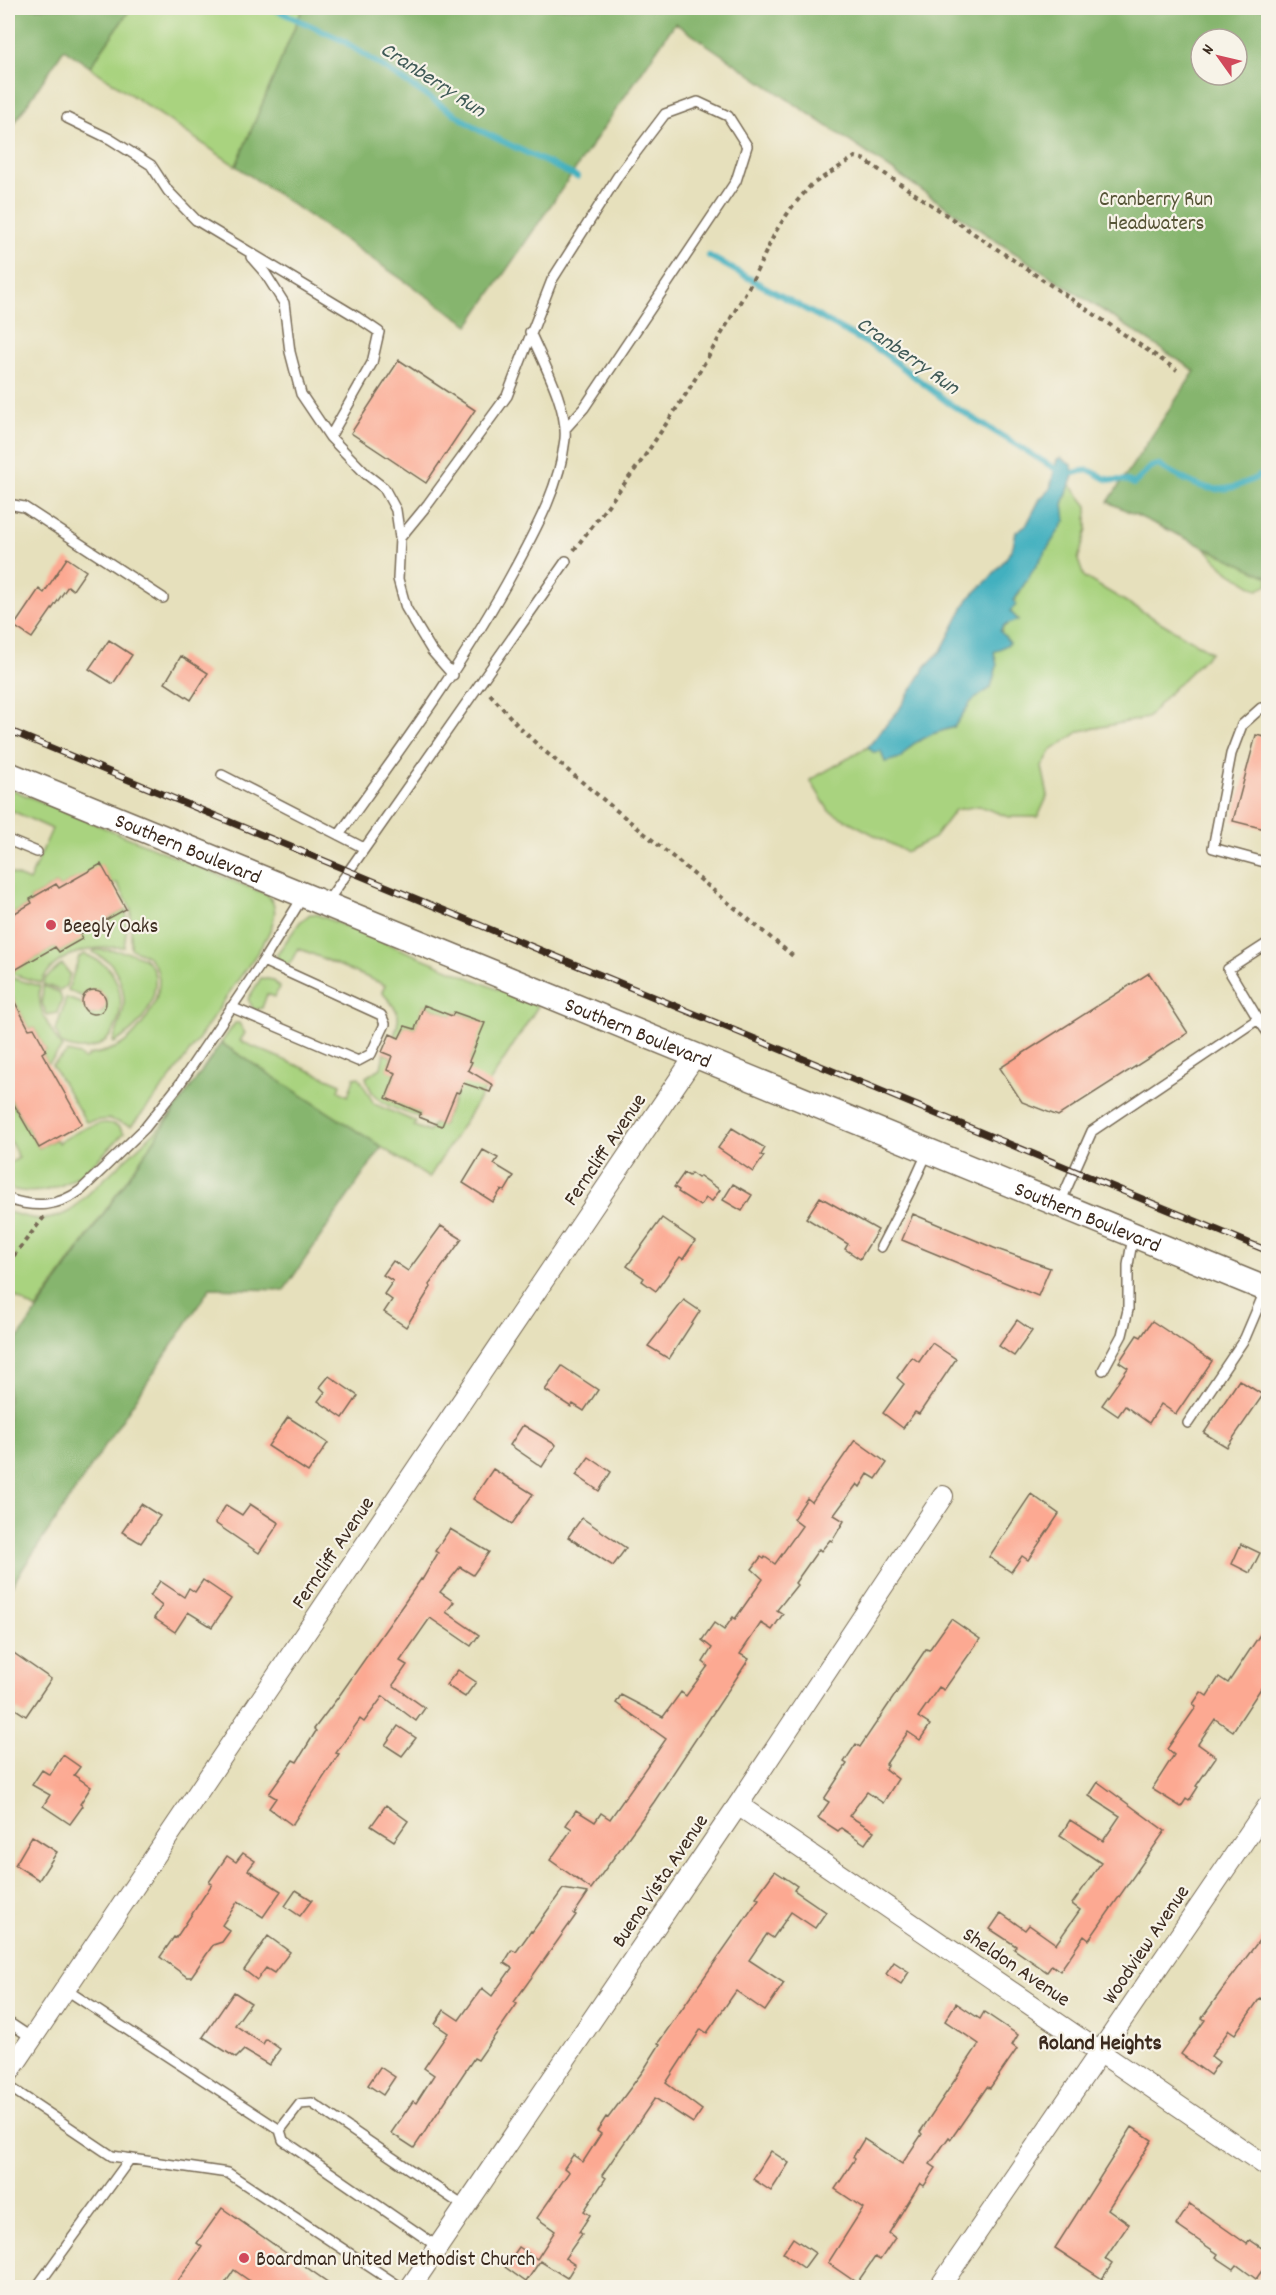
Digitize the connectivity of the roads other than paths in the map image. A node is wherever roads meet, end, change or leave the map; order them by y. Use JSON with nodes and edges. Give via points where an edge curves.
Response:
{"nodes":[{"id":1,"x":66,"y":118,"type":"dead end"},
{"id":2,"x":243,"y":249,"type":"junction"},
{"id":3,"x":530,"y":332,"type":"junction"},
{"id":4,"x":565,"y":429,"type":"junction"},
{"id":5,"x":330,"y":437,"type":"junction"},
{"id":6,"x":8,"y":504,"type":"edge"},
{"id":7,"x":400,"y":538,"type":"junction"},
{"id":8,"x":566,"y":561,"type":"road end"},
{"id":9,"x":163,"y":598,"type":"dead end"},
{"id":10,"x":453,"y":675,"type":"junction"},
{"id":11,"x":1269,"y":710,"type":"edge"},
{"id":12,"x":8,"y":774,"type":"edge"},
{"id":13,"x":222,"y":775,"type":"dead end"},
{"id":14,"x":339,"y":835,"type":"junction"},
{"id":15,"x":8,"y":840,"type":"edge"},
{"id":16,"x":364,"y":848,"type":"junction"},
{"id":17,"x":37,"y":852,"type":"dead end"},
{"id":18,"x":1269,"y":863,"type":"edge"},
{"id":19,"x":315,"y":900,"type":"junction"},
{"id":20,"x":1269,"y":943,"type":"edge"},
{"id":21,"x":263,"y":961,"type":"junction"},
{"id":22,"x":231,"y":1007,"type":"junction"},
{"id":23,"x":1258,"y":1018,"type":"junction"},
{"id":24,"x":1269,"y":1033,"type":"edge"},
{"id":25,"x":695,"y":1056,"type":"junction"},
{"id":26,"x":928,"y":1151,"type":"junction"},
{"id":27,"x":8,"y":1199,"type":"edge"},
{"id":28,"x":1060,"y":1205,"type":"junction"},
{"id":29,"x":1133,"y":1234,"type":"junction"},
{"id":30,"x":881,"y":1247,"type":"dead end"},
{"id":31,"x":1267,"y":1289,"type":"edge"},
{"id":32,"x":1103,"y":1370,"type":"dead end"},
{"id":33,"x":1188,"y":1423,"type":"dead end"},
{"id":34,"x":943,"y":1496,"type":"dead end"},
{"id":35,"x":738,"y":1805,"type":"junction"},
{"id":36,"x":1269,"y":1806,"type":"edge"},
{"id":37,"x":65,"y":1989,"type":"junction"},
{"id":38,"x":8,"y":2022,"type":"edge"},
{"id":39,"x":32,"y":2038,"type":"junction"},
{"id":40,"x":1100,"y":2052,"type":"junction"},
{"id":41,"x":8,"y":2074,"type":"edge"},
{"id":42,"x":8,"y":2086,"type":"edge"},
{"id":43,"x":280,"y":2130,"type":"junction"},
{"id":44,"x":129,"y":2160,"type":"junction"},
{"id":45,"x":1269,"y":2167,"type":"edge"},
{"id":46,"x":465,"y":2207,"type":"junction"},
{"id":47,"x":438,"y":2247,"type":"junction"},
{"id":48,"x":36,"y":2288,"type":"edge"},
{"id":49,"x":402,"y":2288,"type":"edge"},
{"id":50,"x":410,"y":2288,"type":"edge"},
{"id":51,"x":939,"y":2288,"type":"edge"}],
"edges":[{"from":1,"to":2,"type":"lane","via":[[151,165],[168,191],[196,220]]},
{"from":2,"to":5,"type":"lane","via":[[265,273],[284,303],[290,352],[302,394]]},
{"from":2,"to":5,"type":"lane","via":[[379,332],[372,363]]},
{"from":3,"to":4,"type":"lane","via":[[558,399]]},
{"from":3,"to":4,"type":"lane","via":[[552,280],[618,176],[665,114],[698,102],[728,116],[747,146],[736,182],[584,408]]},
{"from":3,"to":7,"type":"lane","via":[[507,396]]},
{"from":4,"to":10,"type":"lane","via":[[556,482],[530,540]]},
{"from":5,"to":7,"type":"lane","via":[[384,488],[396,510]]},
{"from":6,"to":9,"type":"lane","via":[[24,507]]},
{"from":7,"to":10,"type":"lane","via":[[398,579],[406,608],[432,651]]},
{"from":8,"to":16,"type":"lane"},
{"from":10,"to":14,"type":"lane"},
{"from":11,"to":18,"type":"lane","via":[[1261,708],[1242,725],[1231,754],[1213,848]]},
{"from":12,"to":19,"type":"street","name":"Southern Boulevard"},
{"from":13,"to":14,"type":"lane"},
{"from":14,"to":16,"type":"lane"},
{"from":15,"to":17,"type":"lane"},
{"from":16,"to":19,"type":"lane"},
{"from":19,"to":21,"type":"lane"},
{"from":19,"to":25,"type":"street","name":"Southern Boulevard"},
{"from":20,"to":23,"type":"lane","via":[[1228,969]]},
{"from":21,"to":22,"type":"lane"},
{"from":21,"to":22,"type":"lane","via":[[381,1015],[384,1024],[371,1054],[358,1062]]},
{"from":22,"to":27,"type":"lane","via":[[145,1128],[81,1190],[70,1198],[40,1206]]},
{"from":23,"to":24,"type":"lane"},
{"from":23,"to":28,"type":"lane","via":[[1092,1131]]},
{"from":25,"to":26,"type":"street","name":"Southern Boulevard"},
{"from":25,"to":37,"type":"street","name":"Ferncliff Avenue"},
{"from":26,"to":28,"type":"street","name":"Southern Boulevard"},
{"from":26,"to":30,"type":"lane"},
{"from":28,"to":29,"type":"street","name":"Southern Boulevard"},
{"from":29,"to":31,"type":"street","name":"Southern Boulevard"},
{"from":29,"to":32,"type":"lane","via":[[1128,1310],[1122,1335]]},
{"from":31,"to":33,"type":"lane","via":[[1245,1338]]},
{"from":34,"to":35,"type":"street","name":"Buena Vista Avenue"},
{"from":35,"to":40,"type":"street","name":"Sheldon Avenue"},
{"from":35,"to":46,"type":"street","name":"Buena Vista Avenue"},
{"from":36,"to":40,"type":"street","name":"Woodview Avenue"},
{"from":37,"to":39,"type":"street","name":"Ferncliff Avenue"},
{"from":37,"to":43,"type":"lane"},
{"from":38,"to":39,"type":"lane"},
{"from":39,"to":41,"type":"street","name":"Ferncliff Avenue"},
{"from":40,"to":45,"type":"street","name":"Sheldon Avenue"},
{"from":40,"to":51,"type":"street","name":"Woodview Avenue"},
{"from":42,"to":44,"type":"lane","via":[[105,2152]]},
{"from":43,"to":46,"type":"lane","via":[[300,2104],[312,2103]]},
{"from":43,"to":47,"type":"lane","via":[[283,2140]]},
{"from":44,"to":48,"type":"lane"},
{"from":44,"to":49,"type":"lane","via":[[228,2173]]},
{"from":46,"to":47,"type":"street","name":"Buena Vista Avenue"},
{"from":47,"to":50,"type":"street","name":"Buena Vista Avenue"}]}
